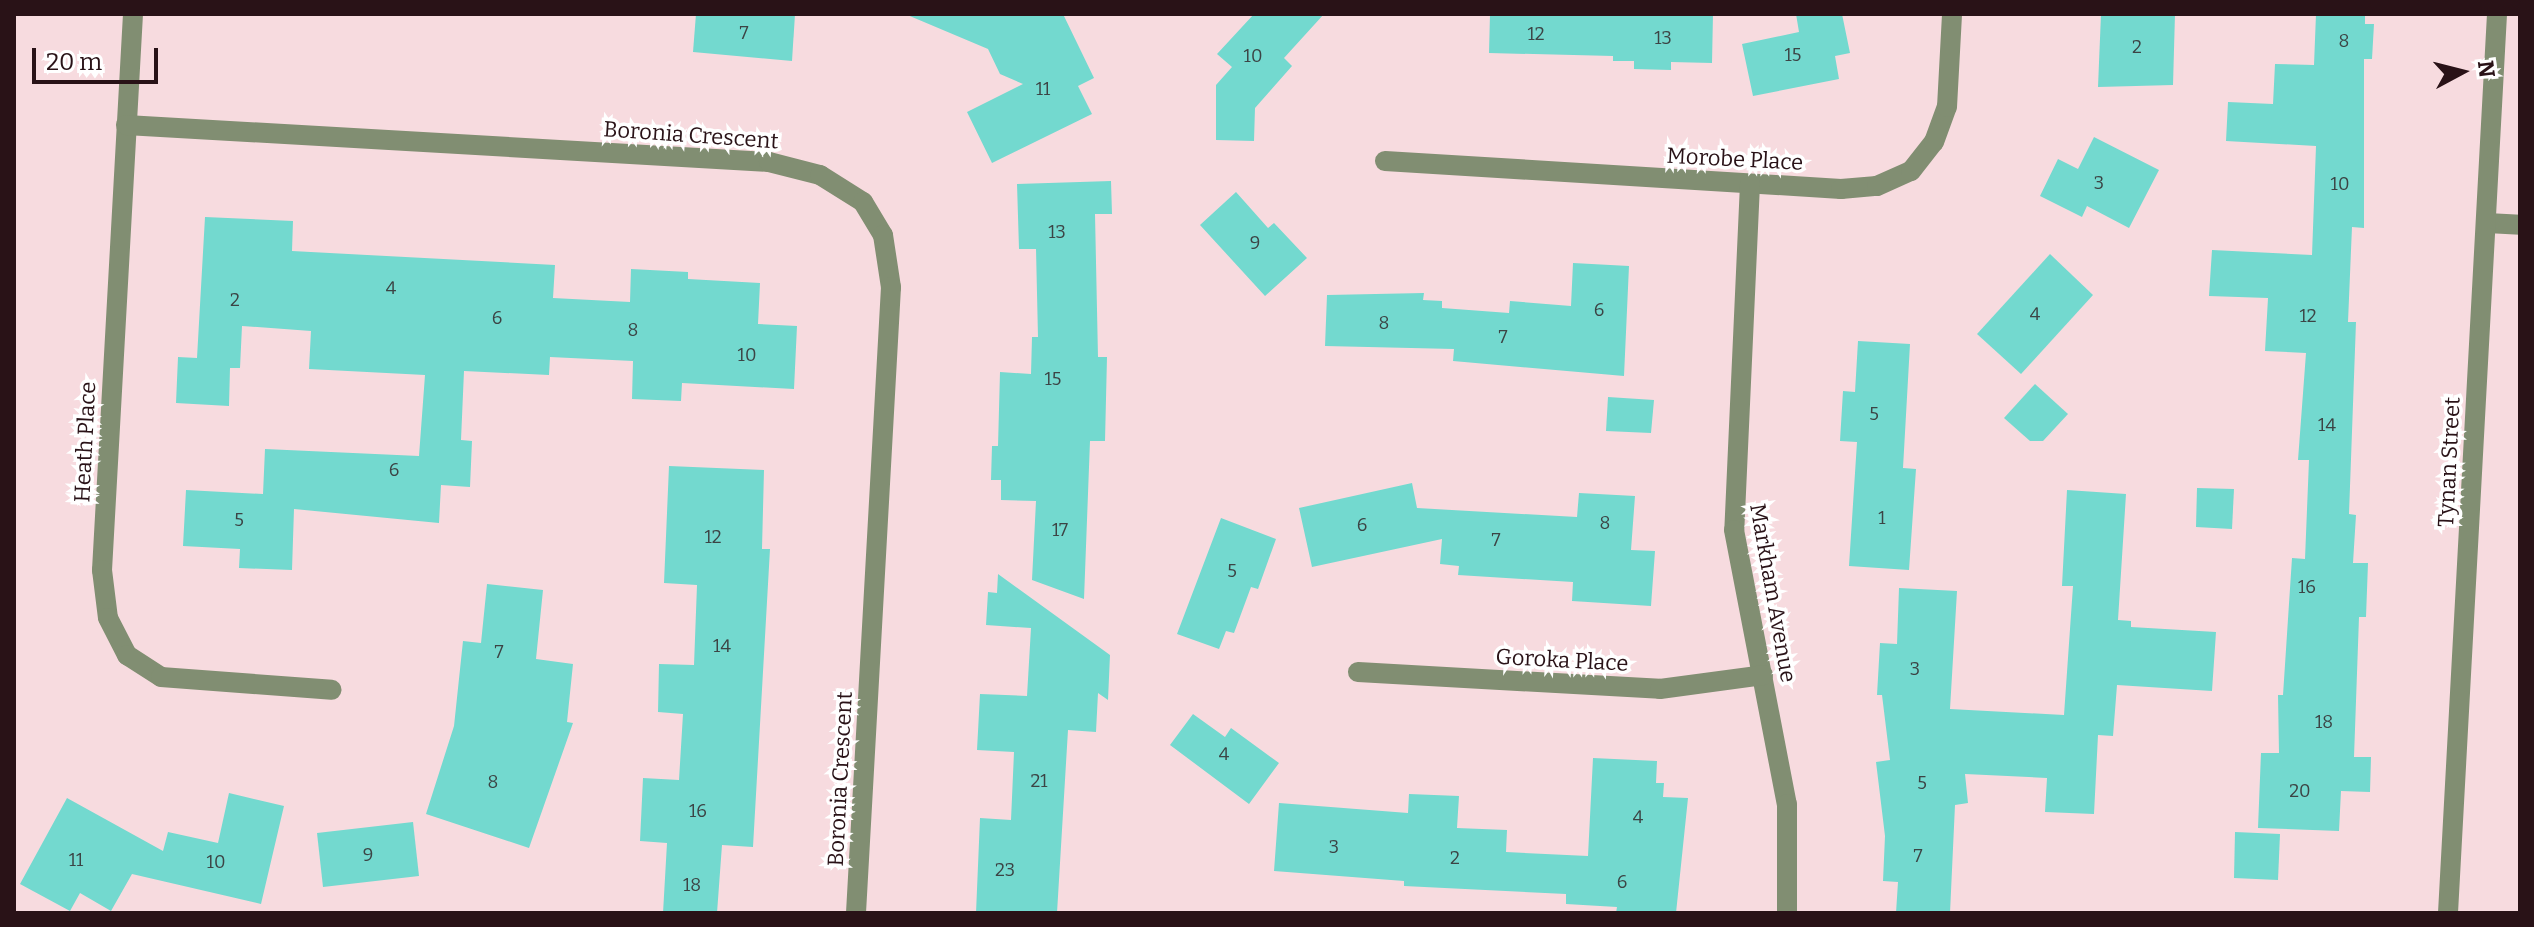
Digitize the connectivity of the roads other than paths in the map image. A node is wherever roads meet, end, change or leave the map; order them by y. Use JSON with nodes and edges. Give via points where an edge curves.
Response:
{"nodes":[{"id":1,"x":133,"y":14,"type":"edge"},
{"id":2,"x":1952,"y":14,"type":"edge"},
{"id":3,"x":2497,"y":14,"type":"edge"},
{"id":4,"x":126,"y":125,"type":"junction"},
{"id":5,"x":1385,"y":161,"type":"dead end"},
{"id":6,"x":1750,"y":184,"type":"junction"},
{"id":7,"x":2487,"y":223,"type":"junction"},
{"id":8,"x":2520,"y":225,"type":"edge"},
{"id":9,"x":1358,"y":672,"type":"dead end"},
{"id":10,"x":1763,"y":675,"type":"junction"},
{"id":11,"x":332,"y":690,"type":"dead end"},
{"id":12,"x":856,"y":913,"type":"edge"},
{"id":13,"x":1787,"y":913,"type":"edge"},
{"id":14,"x":2448,"y":913,"type":"edge"}],
"edges":[{"from":1,"to":4,"type":"street","name":"Heath Place"},
{"from":2,"to":6,"type":"street","name":"Morobe Place","via":[[1947,107],[1934,142],[1911,171],[1877,186],[1841,189]]},
{"from":3,"to":7,"type":"street","name":"Tynan Street"},
{"from":4,"to":11,"type":"street","name":"Heath Place","via":[[102,570],[108,618],[127,655],[161,677]]},
{"from":4,"to":12,"type":"street","name":"Boronia Crescent","via":[[769,162],[820,175],[863,202],[883,235],[891,287]]},
{"from":5,"to":6,"type":"street","name":"Morobe Place"},
{"from":6,"to":10,"type":"street","name":"Markham Avenue","via":[[1732,489],[1734,530]]},
{"from":7,"to":8,"type":"street"},
{"from":7,"to":14,"type":"street","name":"Tynan Street"},
{"from":9,"to":10,"type":"street","name":"Goroka Place","via":[[1660,689]]},
{"from":10,"to":13,"type":"street","name":"Markham Avenue","via":[[1787,804]]}]}
